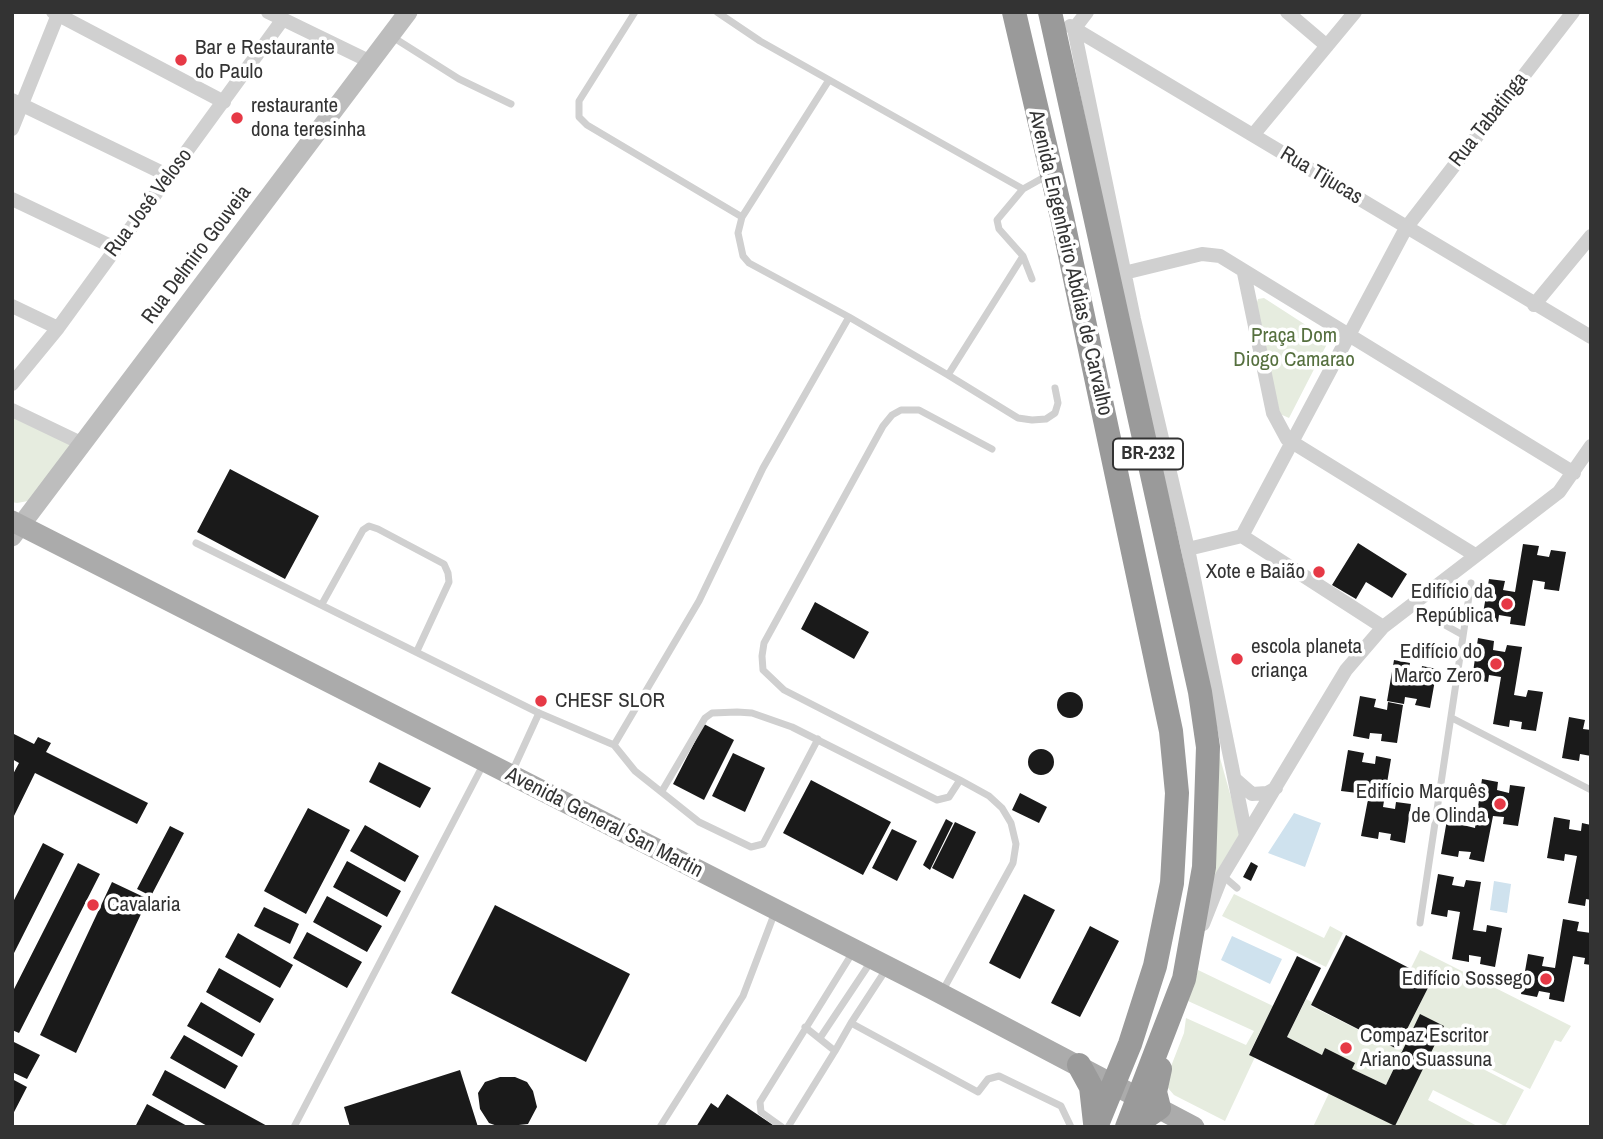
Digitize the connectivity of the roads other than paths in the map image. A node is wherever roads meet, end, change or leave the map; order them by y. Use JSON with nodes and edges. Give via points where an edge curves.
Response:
{"nodes":[{"id":1,"x":268,"y":12,"type":"edge"},
{"id":2,"x":408,"y":12,"type":"edge"},
{"id":3,"x":635,"y":12,"type":"edge"},
{"id":4,"x":717,"y":12,"type":"edge"},
{"id":5,"x":1014,"y":12,"type":"edge"},
{"id":6,"x":1087,"y":12,"type":"edge"},
{"id":7,"x":1287,"y":12,"type":"edge"},
{"id":8,"x":1355,"y":12,"type":"edge"},
{"id":9,"x":1573,"y":12,"type":"edge"},
{"id":10,"x":57,"y":13,"type":"edge"},
{"id":11,"x":1050,"y":13,"type":"edge"},
{"id":12,"x":283,"y":19,"type":"junction"},
{"id":13,"x":1074,"y":29,"type":"junction"},
{"id":14,"x":390,"y":36,"type":"junction"},
{"id":15,"x":1327,"y":46,"type":"junction"},
{"id":16,"x":371,"y":62,"type":"junction"},
{"id":17,"x":829,"y":80,"type":"junction"},
{"id":18,"x":18,"y":102,"type":"edge"},
{"id":19,"x":224,"y":102,"type":"junction"},
{"id":20,"x":511,"y":104,"type":"dead end"},
{"id":21,"x":12,"y":130,"type":"edge"},
{"id":22,"x":1253,"y":135,"type":"junction"},
{"id":23,"x":1051,"y":174,"type":"junction"},
{"id":24,"x":169,"y":176,"type":"junction"},
{"id":25,"x":1023,"y":189,"type":"junction"},
{"id":26,"x":12,"y":199,"type":"edge"},
{"id":27,"x":742,"y":217,"type":"junction"},
{"id":28,"x":1406,"y":228,"type":"junction"},
{"id":29,"x":1591,"y":236,"type":"edge"},
{"id":30,"x":115,"y":248,"type":"junction"},
{"id":31,"x":1023,"y":256,"type":"junction"},
{"id":32,"x":1124,"y":273,"type":"junction"},
{"id":33,"x":1244,"y":273,"type":"junction"},
{"id":34,"x":1032,"y":279,"type":"dead end"},
{"id":35,"x":1534,"y":305,"type":"junction"},
{"id":36,"x":12,"y":306,"type":"edge"},
{"id":37,"x":849,"y":317,"type":"junction"},
{"id":38,"x":58,"y":328,"type":"junction"},
{"id":39,"x":1346,"y":336,"type":"junction"},
{"id":40,"x":1591,"y":337,"type":"edge"},
{"id":41,"x":948,"y":375,"type":"junction"},
{"id":42,"x":12,"y":384,"type":"edge"},
{"id":43,"x":1055,"y":388,"type":"dead end"},
{"id":44,"x":12,"y":410,"type":"edge"},
{"id":45,"x":1290,"y":442,"type":"junction"},
{"id":46,"x":83,"y":444,"type":"junction"},
{"id":47,"x":1591,"y":446,"type":"edge"},
{"id":48,"x":992,"y":449,"type":"dead end"},
{"id":49,"x":1574,"y":472,"type":"junction"},
{"id":50,"x":15,"y":528,"type":"edge"},
{"id":51,"x":1242,"y":536,"type":"junction"},
{"id":52,"x":196,"y":543,"type":"dead end"},
{"id":53,"x":1188,"y":549,"type":"junction"},
{"id":54,"x":1475,"y":555,"type":"junction"},
{"id":55,"x":1471,"y":583,"type":"dead end"},
{"id":56,"x":322,"y":604,"type":"junction"},
{"id":57,"x":1411,"y":606,"type":"junction"},
{"id":58,"x":1383,"y":626,"type":"junction"},
{"id":59,"x":1461,"y":634,"type":"junction"},
{"id":60,"x":416,"y":651,"type":"junction"},
{"id":61,"x":539,"y":713,"type":"junction"},
{"id":62,"x":1452,"y":718,"type":"junction"},
{"id":63,"x":818,"y":739,"type":"junction"},
{"id":64,"x":614,"y":745,"type":"junction"},
{"id":65,"x":484,"y":762,"type":"junction"},
{"id":66,"x":510,"y":775,"type":"junction"},
{"id":67,"x":960,"y":780,"type":"junction"},
{"id":68,"x":1236,"y":780,"type":"junction"},
{"id":69,"x":1276,"y":788,"type":"junction"},
{"id":70,"x":1591,"y":790,"type":"edge"},
{"id":71,"x":662,"y":791,"type":"junction"},
{"id":72,"x":1246,"y":836,"type":"junction"},
{"id":73,"x":1172,"y":883,"type":"junction"},
{"id":74,"x":1219,"y":887,"type":"junction"},
{"id":75,"x":776,"y":910,"type":"junction"},
{"id":76,"x":1420,"y":923,"type":"dead end"},
{"id":77,"x":871,"y":959,"type":"junction"},
{"id":78,"x":1180,"y":989,"type":"junction"},
{"id":79,"x":940,"y":993,"type":"junction"},
{"id":80,"x":851,"y":1023,"type":"junction"},
{"id":81,"x":805,"y":1027,"type":"junction"},
{"id":82,"x":820,"y":1038,"type":"junction"},
{"id":83,"x":1130,"y":1044,"type":"junction"},
{"id":84,"x":835,"y":1051,"type":"junction"},
{"id":85,"x":1079,"y":1065,"type":"junction"},
{"id":86,"x":1103,"y":1088,"type":"junction"},
{"id":87,"x":1149,"y":1104,"type":"junction"},
{"id":88,"x":293,"y":1127,"type":"edge"},
{"id":89,"x":660,"y":1127,"type":"edge"},
{"id":90,"x":782,"y":1127,"type":"edge"},
{"id":91,"x":788,"y":1127,"type":"edge"},
{"id":92,"x":1071,"y":1127,"type":"edge"},
{"id":93,"x":1077,"y":1127,"type":"edge"},
{"id":94,"x":1095,"y":1127,"type":"edge"},
{"id":95,"x":1129,"y":1127,"type":"edge"},
{"id":96,"x":1194,"y":1127,"type":"edge"}],
"edges":[{"from":1,"to":12,"type":"street"},
{"from":2,"to":14,"type":"street","name":"Rua Delmiro Gouveia"},
{"from":3,"to":27,"type":"lane","via":[[579,101],[579,117]]},
{"from":4,"to":17,"type":"lane"},
{"from":5,"to":23,"type":"highway","name":"Avenida Engenheiro Abdias de Carvalho","number":"BR-232"},
{"from":6,"to":13,"type":"street"},
{"from":7,"to":15,"type":"street"},
{"from":8,"to":15,"type":"street"},
{"from":9,"to":28,"type":"street","name":"Rua Tabatinga"},
{"from":10,"to":18,"type":"street"},
{"from":10,"to":19,"type":"street"},
{"from":11,"to":13,"type":"street","name":"Rua Tijucas"},
{"from":11,"to":74,"type":"highway","name":"Avenida Engenheiro Abdias de Carvalho","number":"BR-232","via":[[1200,692],[1208,776],[1204,867]]},
{"from":12,"to":16,"type":"street"},
{"from":12,"to":19,"type":"street","name":"Rua José Veloso"},
{"from":13,"to":22,"type":"street","name":"Rua Tijucas"},
{"from":13,"to":32,"type":"street"},
{"from":14,"to":16,"type":"street","name":"Rua Delmiro Gouveia"},
{"from":14,"to":20,"type":"lane","via":[[459,79]]},
{"from":15,"to":22,"type":"street"},
{"from":16,"to":46,"type":"street","name":"Rua Delmiro Gouveia"},
{"from":17,"to":25,"type":"lane"},
{"from":17,"to":27,"type":"lane"},
{"from":18,"to":21,"type":"street"},
{"from":18,"to":24,"type":"street"},
{"from":19,"to":24,"type":"street","name":"Rua José Veloso"},
{"from":22,"to":28,"type":"street","name":"Rua Tijucas"},
{"from":23,"to":25,"type":"lane"},
{"from":23,"to":73,"type":"highway","name":"Avenida Engenheiro Abdias de Carvalho","number":"BR-232","via":[[1171,731],[1177,793]]},
{"from":24,"to":30,"type":"street","name":"Rua José Veloso"},
{"from":25,"to":31,"type":"lane","via":[[1004,208],[997,223]]},
{"from":26,"to":30,"type":"street"},
{"from":27,"to":37,"type":"lane","via":[[738,233],[750,263]]},
{"from":28,"to":35,"type":"street","name":"Rua Tijucas"},
{"from":28,"to":39,"type":"street","name":"Rua Tabatinga"},
{"from":29,"to":35,"type":"street"},
{"from":30,"to":38,"type":"street","name":"Rua José Veloso"},
{"from":31,"to":34,"type":"lane"},
{"from":31,"to":41,"type":"lane"},
{"from":32,"to":33,"type":"street","via":[[1208,254],[1228,260]]},
{"from":32,"to":53,"type":"street"},
{"from":33,"to":39,"type":"street"},
{"from":33,"to":45,"type":"street","via":[[1273,413]]},
{"from":35,"to":40,"type":"street","name":"Rua Tijucas"},
{"from":36,"to":38,"type":"street"},
{"from":37,"to":41,"type":"lane"},
{"from":37,"to":64,"type":"lane","via":[[763,468],[699,601]]},
{"from":38,"to":42,"type":"street","name":"Rua José Veloso"},
{"from":39,"to":45,"type":"street","name":"Rua Tabatinga"},
{"from":39,"to":49,"type":"street"},
{"from":41,"to":43,"type":"lane","via":[[1018,418],[1032,421],[1055,413]]},
{"from":44,"to":46,"type":"street"},
{"from":45,"to":51,"type":"street","name":"Rua Tabatinga"},
{"from":45,"to":54,"type":"street"},
{"from":46,"to":50,"type":"street","name":"Rua Delmiro Gouveia"},
{"from":47,"to":49,"type":"street"},
{"from":48,"to":67,"type":"lane","via":[[919,410],[892,415],[769,633],[762,656],[763,670],[784,690]]},
{"from":49,"to":54,"type":"street","via":[[1559,492]]},
{"from":50,"to":65,"type":"main road","name":"Avenida General San Martin"},
{"from":51,"to":53,"type":"street"},
{"from":51,"to":58,"type":"street"},
{"from":52,"to":56,"type":"lane"},
{"from":53,"to":68,"type":"street"},
{"from":54,"to":57,"type":"street"},
{"from":55,"to":59,"type":"lane"},
{"from":56,"to":60,"type":"lane"},
{"from":56,"to":60,"type":"lane","via":[[363,530],[369,526],[378,529],[444,564],[449,573],[449,582]]},
{"from":57,"to":58,"type":"street"},
{"from":57,"to":59,"type":"lane"},
{"from":58,"to":69,"type":"street","via":[[1333,688]]},
{"from":59,"to":62,"type":"lane"},
{"from":60,"to":61,"type":"lane"},
{"from":61,"to":64,"type":"lane"},
{"from":61,"to":66,"type":"lane"},
{"from":62,"to":70,"type":"lane"},
{"from":62,"to":76,"type":"lane"},
{"from":63,"to":67,"type":"lane","via":[[937,800],[949,797]]},
{"from":63,"to":71,"type":"lane","via":[[752,713],[712,713],[701,723]]},
{"from":63,"to":71,"type":"lane","via":[[763,844],[757,847],[718,834]]},
{"from":64,"to":71,"type":"lane","via":[[635,771]]},
{"from":65,"to":66,"type":"main road","name":"Avenida General San Martin"},
{"from":65,"to":88,"type":"lane"},
{"from":66,"to":75,"type":"main road","name":"Avenida General San Martin"},
{"from":67,"to":79,"type":"lane","via":[[1002,808],[1012,823],[1016,844],[1013,863]]},
{"from":68,"to":69,"type":"street","via":[[1252,794]]},
{"from":68,"to":72,"type":"street"},
{"from":69,"to":72,"type":"street"},
{"from":72,"to":74,"type":"street"},
{"from":73,"to":74,"type":"highway","via":[[1186,896]]},
{"from":73,"to":78,"type":"highway","via":[[1183,938]]},
{"from":73,"to":83,"type":"highway","name":"Avenida Engenheiro Abdias de Carvalho","number":"BR-232","via":[[1156,966]]},
{"from":74,"to":78,"type":"highway","name":"Avenida Engenheiro Abdias de Carvalho","number":"BR-232"},
{"from":75,"to":77,"type":"main road","name":"Avenida General San Martin"},
{"from":75,"to":89,"type":"lane","via":[[743,996]]},
{"from":77,"to":79,"type":"main road","name":"Avenida General San Martin"},
{"from":77,"to":80,"type":"lane"},
{"from":77,"to":81,"type":"lane"},
{"from":77,"to":82,"type":"lane"},
{"from":78,"to":87,"type":"highway","name":"Avenida Engenheiro Abdias de Carvalho","number":"BR-232"},
{"from":79,"to":85,"type":"main road","name":"Avenida General San Martin"},
{"from":80,"to":84,"type":"lane"},
{"from":80,"to":92,"type":"lane","via":[[978,1092],[988,1079],[999,1076],[1061,1106]]},
{"from":81,"to":82,"type":"lane"},
{"from":81,"to":90,"type":"lane","via":[[760,1102],[761,1112]]},
{"from":82,"to":84,"type":"lane"},
{"from":83,"to":85,"type":"highway","via":[[1102,1062]]},
{"from":83,"to":86,"type":"highway","name":"Avenida Engenheiro Abdias de Carvalho","number":"BR-232"},
{"from":84,"to":91,"type":"lane"},
{"from":85,"to":86,"type":"highway"},
{"from":86,"to":87,"type":"main road"},
{"from":86,"to":93,"type":"highway"},
{"from":86,"to":94,"type":"highway","name":"Avenida Engenheiro Abdias de Carvalho","number":"BR-232"},
{"from":87,"to":95,"type":"highway","name":"Avenida Engenheiro Abdias de Carvalho","number":"BR-232"},
{"from":87,"to":96,"type":"main road"}]}
